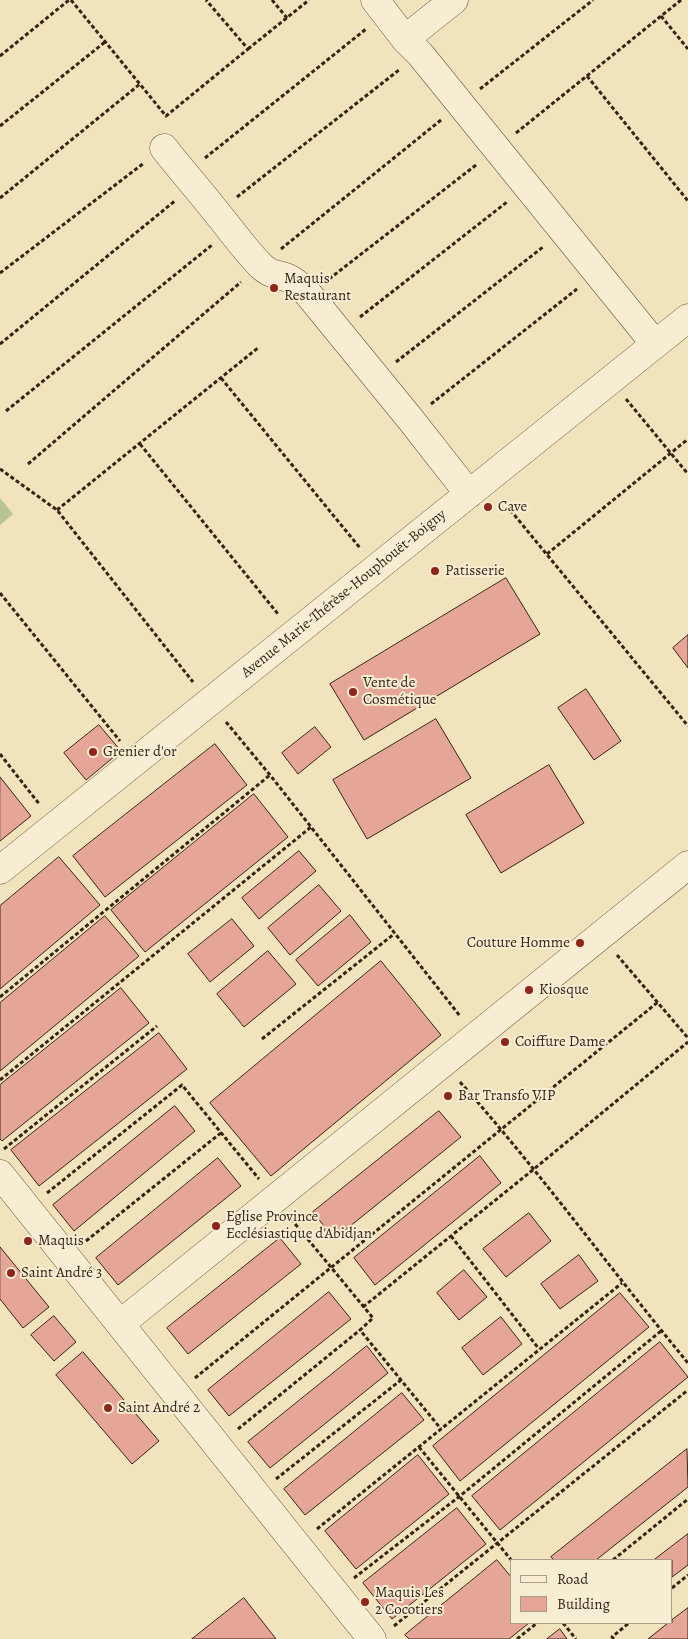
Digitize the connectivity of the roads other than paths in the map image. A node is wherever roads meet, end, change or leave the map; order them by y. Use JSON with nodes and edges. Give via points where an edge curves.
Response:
{"nodes":[{"id":1,"x":454,"y":0,"type":"edge"},
{"id":2,"x":380,"y":6,"type":"edge"},
{"id":3,"x":412,"y":46,"type":"junction"},
{"id":4,"x":164,"y":148,"type":"road end"},
{"id":5,"x":688,"y":318,"type":"edge"},
{"id":6,"x":655,"y":344,"type":"junction"},
{"id":7,"x":477,"y":487,"type":"junction"},
{"id":8,"x":688,"y":865,"type":"edge"},
{"id":9,"x":0,"y":870,"type":"edge"},
{"id":10,"x":0,"y":1174,"type":"edge"},
{"id":11,"x":120,"y":1324,"type":"junction"},
{"id":12,"x":383,"y":1633,"type":"edge"}],
"edges":[{"from":1,"to":3,"type":"street"},
{"from":2,"to":3,"type":"street"},
{"from":3,"to":6,"type":"street"},
{"from":4,"to":7,"type":"street","via":[[261,265],[273,275],[296,283],[309,294],[412,420]]},
{"from":5,"to":6,"type":"street","name":"Avenue Marie-Thérèse-Houphouët-Boigny"},
{"from":6,"to":7,"type":"street","name":"Avenue Marie-Thérèse-Houphouët-Boigny"},
{"from":7,"to":9,"type":"street","name":"Avenue Marie-Thérèse-Houphouët-Boigny"},
{"from":8,"to":11,"type":"street"},
{"from":10,"to":11,"type":"street"},
{"from":11,"to":12,"type":"street","via":[[336,1593]]}]}
